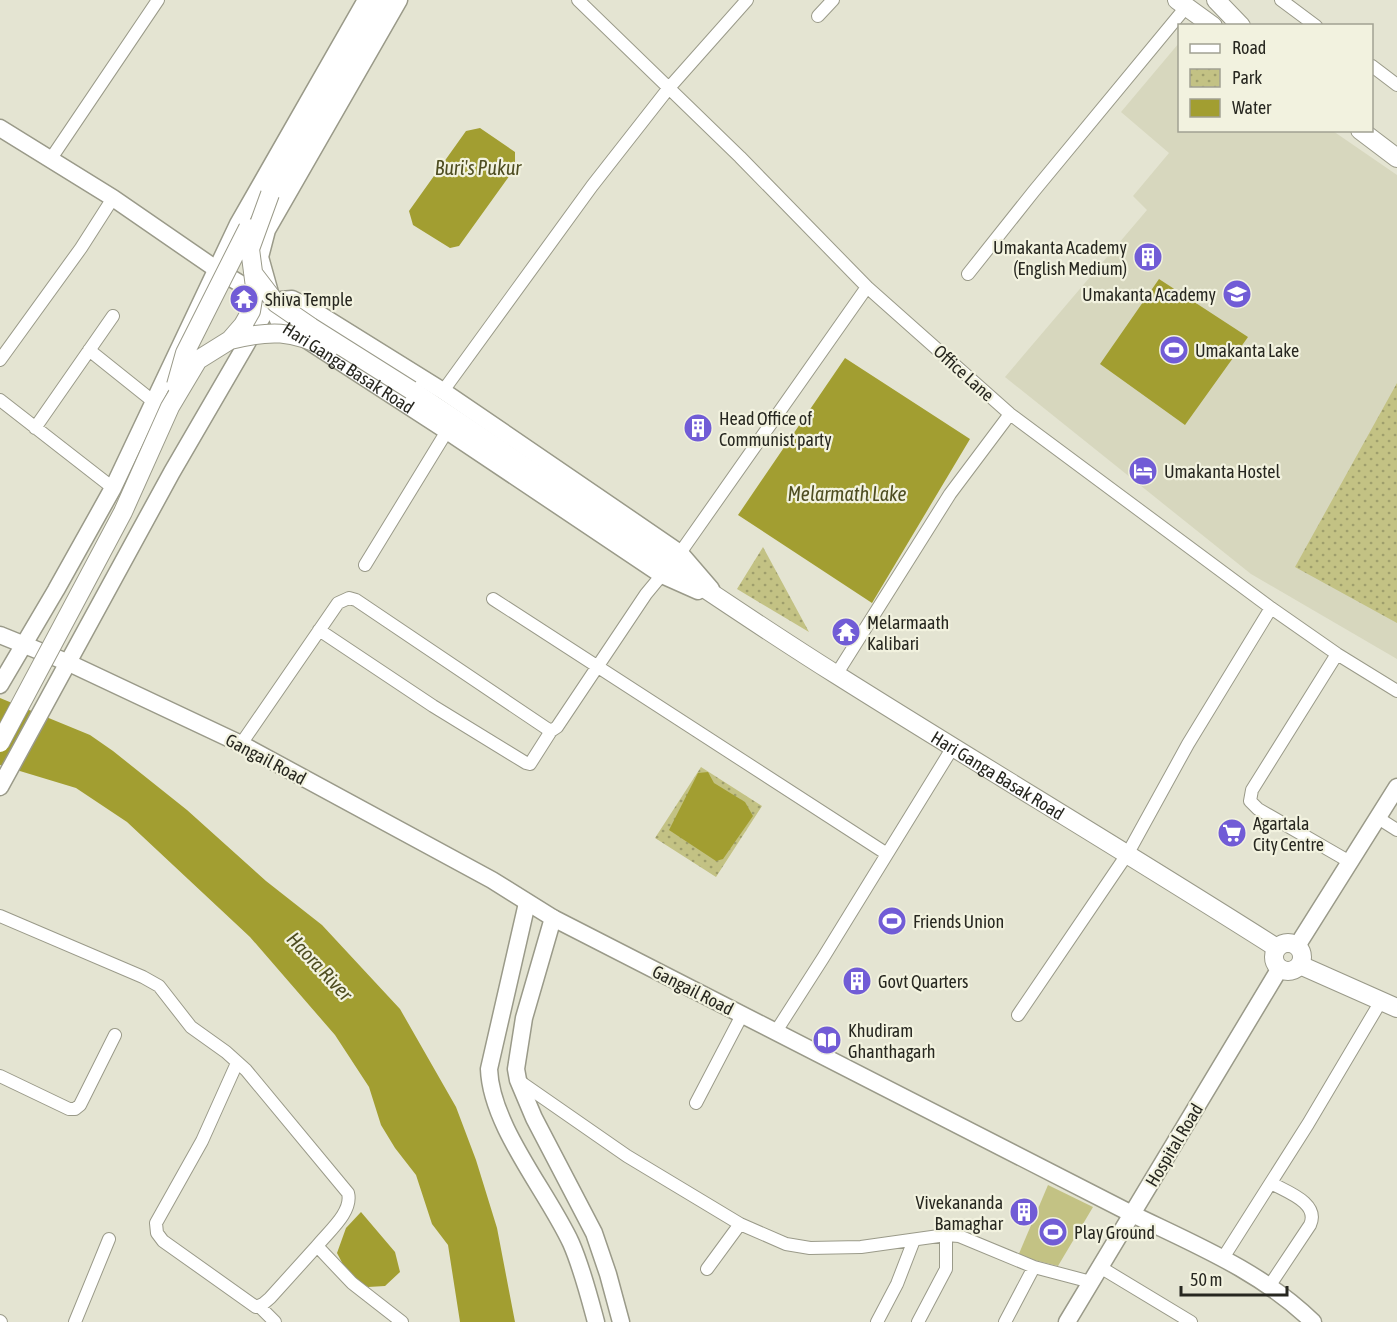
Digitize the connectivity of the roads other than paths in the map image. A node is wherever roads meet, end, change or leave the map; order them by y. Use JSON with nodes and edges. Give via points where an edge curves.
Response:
{"nodes":[{"id":1,"x":158,"y":0,"type":"edge"},
{"id":2,"x":366,"y":0,"type":"edge"},
{"id":3,"x":383,"y":0,"type":"edge"},
{"id":4,"x":399,"y":0,"type":"edge"},
{"id":5,"x":578,"y":0,"type":"edge"},
{"id":6,"x":747,"y":0,"type":"edge"},
{"id":7,"x":833,"y":0,"type":"edge"},
{"id":8,"x":1215,"y":0,"type":"edge"},
{"id":9,"x":1281,"y":0,"type":"edge"},
{"id":10,"x":1186,"y":2,"type":"edge"},
{"id":11,"x":818,"y":16,"type":"dead end"},
{"id":12,"x":1211,"y":24,"type":"edge"},
{"id":13,"x":1224,"y":24,"type":"edge"},
{"id":14,"x":1239,"y":24,"type":"edge"},
{"id":15,"x":1313,"y":24,"type":"edge"},
{"id":16,"x":1373,"y":67,"type":"edge"},
{"id":17,"x":1397,"y":85,"type":"edge"},
{"id":18,"x":668,"y":89,"type":"junction"},
{"id":19,"x":0,"y":128,"type":"edge"},
{"id":20,"x":1363,"y":132,"type":"edge"},
{"id":21,"x":1397,"y":158,"type":"edge"},
{"id":22,"x":50,"y":160,"type":"junction"},
{"id":23,"x":270,"y":194,"type":"junction"},
{"id":24,"x":113,"y":198,"type":"junction"},
{"id":25,"x":216,"y":269,"type":"junction"},
{"id":26,"x":252,"y":272,"type":"junction"},
{"id":27,"x":968,"y":274,"type":"dead end"},
{"id":28,"x":867,"y":287,"type":"junction"},
{"id":29,"x":270,"y":301,"type":"junction"},
{"id":30,"x":113,"y":316,"type":"dead end"},
{"id":31,"x":230,"y":340,"type":"junction"},
{"id":32,"x":89,"y":350,"type":"junction"},
{"id":33,"x":0,"y":360,"type":"edge"},
{"id":34,"x":411,"y":390,"type":"junction"},
{"id":35,"x":442,"y":391,"type":"junction"},
{"id":36,"x":0,"y":400,"type":"edge"},
{"id":37,"x":162,"y":405,"type":"junction"},
{"id":38,"x":1010,"y":414,"type":"junction"},
{"id":39,"x":35,"y":428,"type":"junction"},
{"id":40,"x":447,"y":431,"type":"junction"},
{"id":41,"x":113,"y":488,"type":"junction"},
{"id":42,"x":671,"y":564,"type":"junction"},
{"id":43,"x":365,"y":565,"type":"dead end"},
{"id":44,"x":493,"y":599,"type":"dead end"},
{"id":45,"x":1270,"y":608,"type":"junction"},
{"id":46,"x":320,"y":630,"type":"junction"},
{"id":47,"x":0,"y":635,"type":"edge"},
{"id":48,"x":23,"y":645,"type":"junction"},
{"id":49,"x":1337,"y":654,"type":"junction"},
{"id":50,"x":69,"y":663,"type":"junction"},
{"id":51,"x":596,"y":665,"type":"junction"},
{"id":52,"x":836,"y":675,"type":"junction"},
{"id":53,"x":0,"y":685,"type":"edge"},
{"id":54,"x":1397,"y":692,"type":"edge"},
{"id":55,"x":551,"y":730,"type":"junction"},
{"id":56,"x":0,"y":743,"type":"edge"},
{"id":57,"x":241,"y":744,"type":"junction"},
{"id":58,"x":953,"y":747,"type":"junction"},
{"id":59,"x":0,"y":787,"type":"edge"},
{"id":60,"x":1397,"y":787,"type":"edge"},
{"id":61,"x":1378,"y":818,"type":"junction"},
{"id":62,"x":1397,"y":830,"type":"edge"},
{"id":63,"x":1128,"y":853,"type":"junction"},
{"id":64,"x":888,"y":854,"type":"junction"},
{"id":65,"x":1350,"y":862,"type":"junction"},
{"id":66,"x":527,"y":903,"type":"junction"},
{"id":67,"x":0,"y":916,"type":"edge"},
{"id":68,"x":553,"y":918,"type":"junction"},
{"id":69,"x":1297,"y":946,"type":"junction"},
{"id":70,"x":1277,"y":948,"type":"junction"},
{"id":71,"x":1300,"y":965,"type":"junction"},
{"id":72,"x":1280,"y":968,"type":"junction"},
{"id":73,"x":1389,"y":1005,"type":"edge"},
{"id":74,"x":742,"y":1015,"type":"junction"},
{"id":75,"x":1018,"y":1015,"type":"dead end"},
{"id":76,"x":775,"y":1032,"type":"junction"},
{"id":77,"x":115,"y":1035,"type":"dead end"},
{"id":78,"x":237,"y":1063,"type":"junction"},
{"id":79,"x":0,"y":1076,"type":"edge"},
{"id":80,"x":518,"y":1080,"type":"junction"},
{"id":81,"x":696,"y":1103,"type":"dead end"},
{"id":82,"x":1271,"y":1183,"type":"junction"},
{"id":83,"x":1132,"y":1214,"type":"junction"},
{"id":84,"x":740,"y":1224,"type":"junction"},
{"id":85,"x":946,"y":1235,"type":"junction"},
{"id":86,"x":109,"y":1239,"type":"dead end"},
{"id":87,"x":914,"y":1240,"type":"junction"},
{"id":88,"x":317,"y":1246,"type":"junction"},
{"id":89,"x":1223,"y":1258,"type":"junction"},
{"id":90,"x":1034,"y":1267,"type":"junction"},
{"id":91,"x":1100,"y":1268,"type":"junction"},
{"id":92,"x":707,"y":1269,"type":"dead end"},
{"id":93,"x":1091,"y":1282,"type":"junction"},
{"id":94,"x":1270,"y":1285,"type":"junction"},
{"id":95,"x":259,"y":1306,"type":"junction"},
{"id":96,"x":75,"y":1322,"type":"edge"},
{"id":97,"x":275,"y":1322,"type":"edge"},
{"id":98,"x":402,"y":1322,"type":"edge"},
{"id":99,"x":596,"y":1322,"type":"edge"},
{"id":100,"x":621,"y":1322,"type":"edge"},
{"id":101,"x":877,"y":1322,"type":"edge"},
{"id":102,"x":918,"y":1322,"type":"edge"},
{"id":103,"x":1005,"y":1322,"type":"edge"},
{"id":104,"x":1067,"y":1322,"type":"edge"},
{"id":105,"x":1191,"y":1322,"type":"edge"},
{"id":106,"x":1313,"y":1322,"type":"edge"}],
"edges":[{"from":1,"to":22,"type":"street"},
{"from":2,"to":25,"type":"street"},
{"from":3,"to":23,"type":"main road"},
{"from":4,"to":29,"type":"street","via":[[267,230],[260,257]]},
{"from":5,"to":18,"type":"street","name":"Office Lane"},
{"from":6,"to":18,"type":"street"},
{"from":7,"to":11,"type":"street"},
{"from":8,"to":14,"type":"main road"},
{"from":9,"to":15,"type":"street"},
{"from":10,"to":12,"type":"main road"},
{"from":10,"to":13,"type":"main road"},
{"from":10,"to":27,"type":"street"},
{"from":16,"to":17,"type":"street"},
{"from":18,"to":28,"type":"street","name":"Office Lane"},
{"from":18,"to":35,"type":"street"},
{"from":19,"to":22,"type":"street"},
{"from":20,"to":21,"type":"main road"},
{"from":22,"to":24,"type":"street"},
{"from":23,"to":26,"type":"main road","bridge":true,"via":[[250,249]]},
{"from":23,"to":37,"type":"main road","bridge":true,"via":[[255,213]]},
{"from":24,"to":25,"type":"street"},
{"from":24,"to":33,"type":"street"},
{"from":25,"to":29,"type":"street"},
{"from":25,"to":37,"type":"street"},
{"from":26,"to":31,"type":"main road","bridge":true,"via":[[255,287],[251,311]]},
{"from":26,"to":34,"type":"main road","bridge":true,"via":[[276,303]]},
{"from":28,"to":38,"type":"street","name":"Office Lane"},
{"from":28,"to":42,"type":"street"},
{"from":29,"to":35,"type":"street","name":"Hari Ganga Basak Road","via":[[292,299],[308,307]]},
{"from":29,"to":40,"type":"street","name":"Hari Ganga Basak Road","via":[[279,322]]},
{"from":29,"to":50,"type":"street"},
{"from":30,"to":32,"type":"street"},
{"from":31,"to":34,"type":"main road","bridge":true,"via":[[257,333],[287,333],[322,345]]},
{"from":31,"to":37,"type":"main road","bridge":true,"via":[[198,360]]},
{"from":32,"to":37,"type":"street"},
{"from":32,"to":39,"type":"street"},
{"from":34,"to":42,"type":"main road","name":"Hari Ganga Basak Road"},
{"from":35,"to":42,"type":"street","name":"Hari Ganga Basak Road"},
{"from":36,"to":39,"type":"street"},
{"from":37,"to":41,"type":"street"},
{"from":37,"to":56,"type":"main road","bridge":true,"via":[[123,512]]},
{"from":38,"to":45,"type":"street","name":"Office Lane"},
{"from":38,"to":52,"type":"street","via":[[950,494]]},
{"from":39,"to":41,"type":"street"},
{"from":40,"to":42,"type":"street","name":"Hari Ganga Basak Road"},
{"from":40,"to":43,"type":"street"},
{"from":41,"to":48,"type":"street"},
{"from":42,"to":51,"type":"street"},
{"from":42,"to":52,"type":"main road","name":"Hari Ganga Basak Road"},
{"from":44,"to":51,"type":"street"},
{"from":45,"to":49,"type":"street","name":"Office Lane"},
{"from":45,"to":63,"type":"street"},
{"from":46,"to":55,"type":"street","via":[[338,603],[349,598],[356,600]]},
{"from":46,"to":55,"type":"street","via":[[526,763],[534,760]]},
{"from":46,"to":57,"type":"street"},
{"from":47,"to":48,"type":"street","name":"Gangail Road"},
{"from":48,"to":50,"type":"street","name":"Gangail Road"},
{"from":48,"to":53,"type":"street"},
{"from":49,"to":54,"type":"street","name":"Office Lane"},
{"from":49,"to":65,"type":"street","via":[[1252,790],[1250,801]]},
{"from":50,"to":57,"type":"street","name":"Gangail Road"},
{"from":50,"to":59,"type":"street"},
{"from":51,"to":55,"type":"street","via":[[557,727]]},
{"from":51,"to":64,"type":"street"},
{"from":52,"to":58,"type":"main road","name":"Hari Ganga Basak Road"},
{"from":57,"to":66,"type":"street","name":"Gangail Road","via":[[492,880]]},
{"from":58,"to":63,"type":"main road","name":"Hari Ganga Basak Road"},
{"from":58,"to":64,"type":"street"},
{"from":60,"to":61,"type":"street"},
{"from":61,"to":62,"type":"street"},
{"from":61,"to":65,"type":"street"},
{"from":63,"to":70,"type":"main road","name":"Hari Ganga Basak Road"},
{"from":63,"to":75,"type":"street"},
{"from":64,"to":76,"type":"street"},
{"from":65,"to":69,"type":"street"},
{"from":66,"to":68,"type":"street","name":"Gangail Road"},
{"from":66,"to":99,"type":"street","via":[[489,1069],[489,1084],[510,1134],[571,1243]]},
{"from":67,"to":78,"type":"street","via":[[159,986],[192,1027]]},
{"from":68,"to":74,"type":"street","name":"Gangail Road"},
{"from":68,"to":80,"type":"street","via":[[524,1018],[516,1069]]},
{"from":69,"to":70,"type":"main road","via":[[1289,943]]},
{"from":69,"to":71,"type":"main road","via":[[1302,955]]},
{"from":70,"to":72,"type":"main road","via":[[1274,959]]},
{"from":71,"to":72,"type":"main road","via":[[1290,971]]},
{"from":71,"to":73,"type":"main road"},
{"from":72,"to":83,"type":"street","name":"Hospital Road"},
{"from":73,"to":82,"type":"street"},
{"from":74,"to":76,"type":"street","name":"Gangail Road"},
{"from":74,"to":81,"type":"street"},
{"from":76,"to":83,"type":"street","name":"Gangail Road"},
{"from":77,"to":79,"type":"street","via":[[75,1109]]},
{"from":78,"to":88,"type":"street","via":[[271,1098],[348,1193],[350,1199],[344,1212]]},
{"from":78,"to":95,"type":"street","via":[[202,1141],[156,1227],[163,1241],[250,1304]]},
{"from":80,"to":84,"type":"street","via":[[627,1156]]},
{"from":80,"to":100,"type":"street","via":[[594,1233]]},
{"from":82,"to":89,"type":"street"},
{"from":82,"to":94,"type":"street","via":[[1309,1206],[1313,1216]]},
{"from":83,"to":89,"type":"street","name":"Gangail Road"},
{"from":83,"to":91,"type":"street","name":"Hospital Road"},
{"from":84,"to":87,"type":"street","via":[[786,1244],[810,1248]]},
{"from":84,"to":92,"type":"street"},
{"from":85,"to":87,"type":"street"},
{"from":85,"to":90,"type":"street","via":[[959,1236]]},
{"from":85,"to":102,"type":"street","via":[[946,1269]]},
{"from":86,"to":96,"type":"street"},
{"from":87,"to":101,"type":"street"},
{"from":88,"to":95,"type":"street"},
{"from":88,"to":98,"type":"street","via":[[352,1283]]},
{"from":89,"to":94,"type":"street","name":"Gangail Road"},
{"from":90,"to":93,"type":"street"},
{"from":90,"to":103,"type":"street"},
{"from":91,"to":93,"type":"street","name":"Hospital Road"},
{"from":91,"to":105,"type":"street"},
{"from":93,"to":104,"type":"street","name":"Hospital Road"},
{"from":94,"to":106,"type":"street","name":"Gangail Road"},
{"from":95,"to":97,"type":"street"}]}
